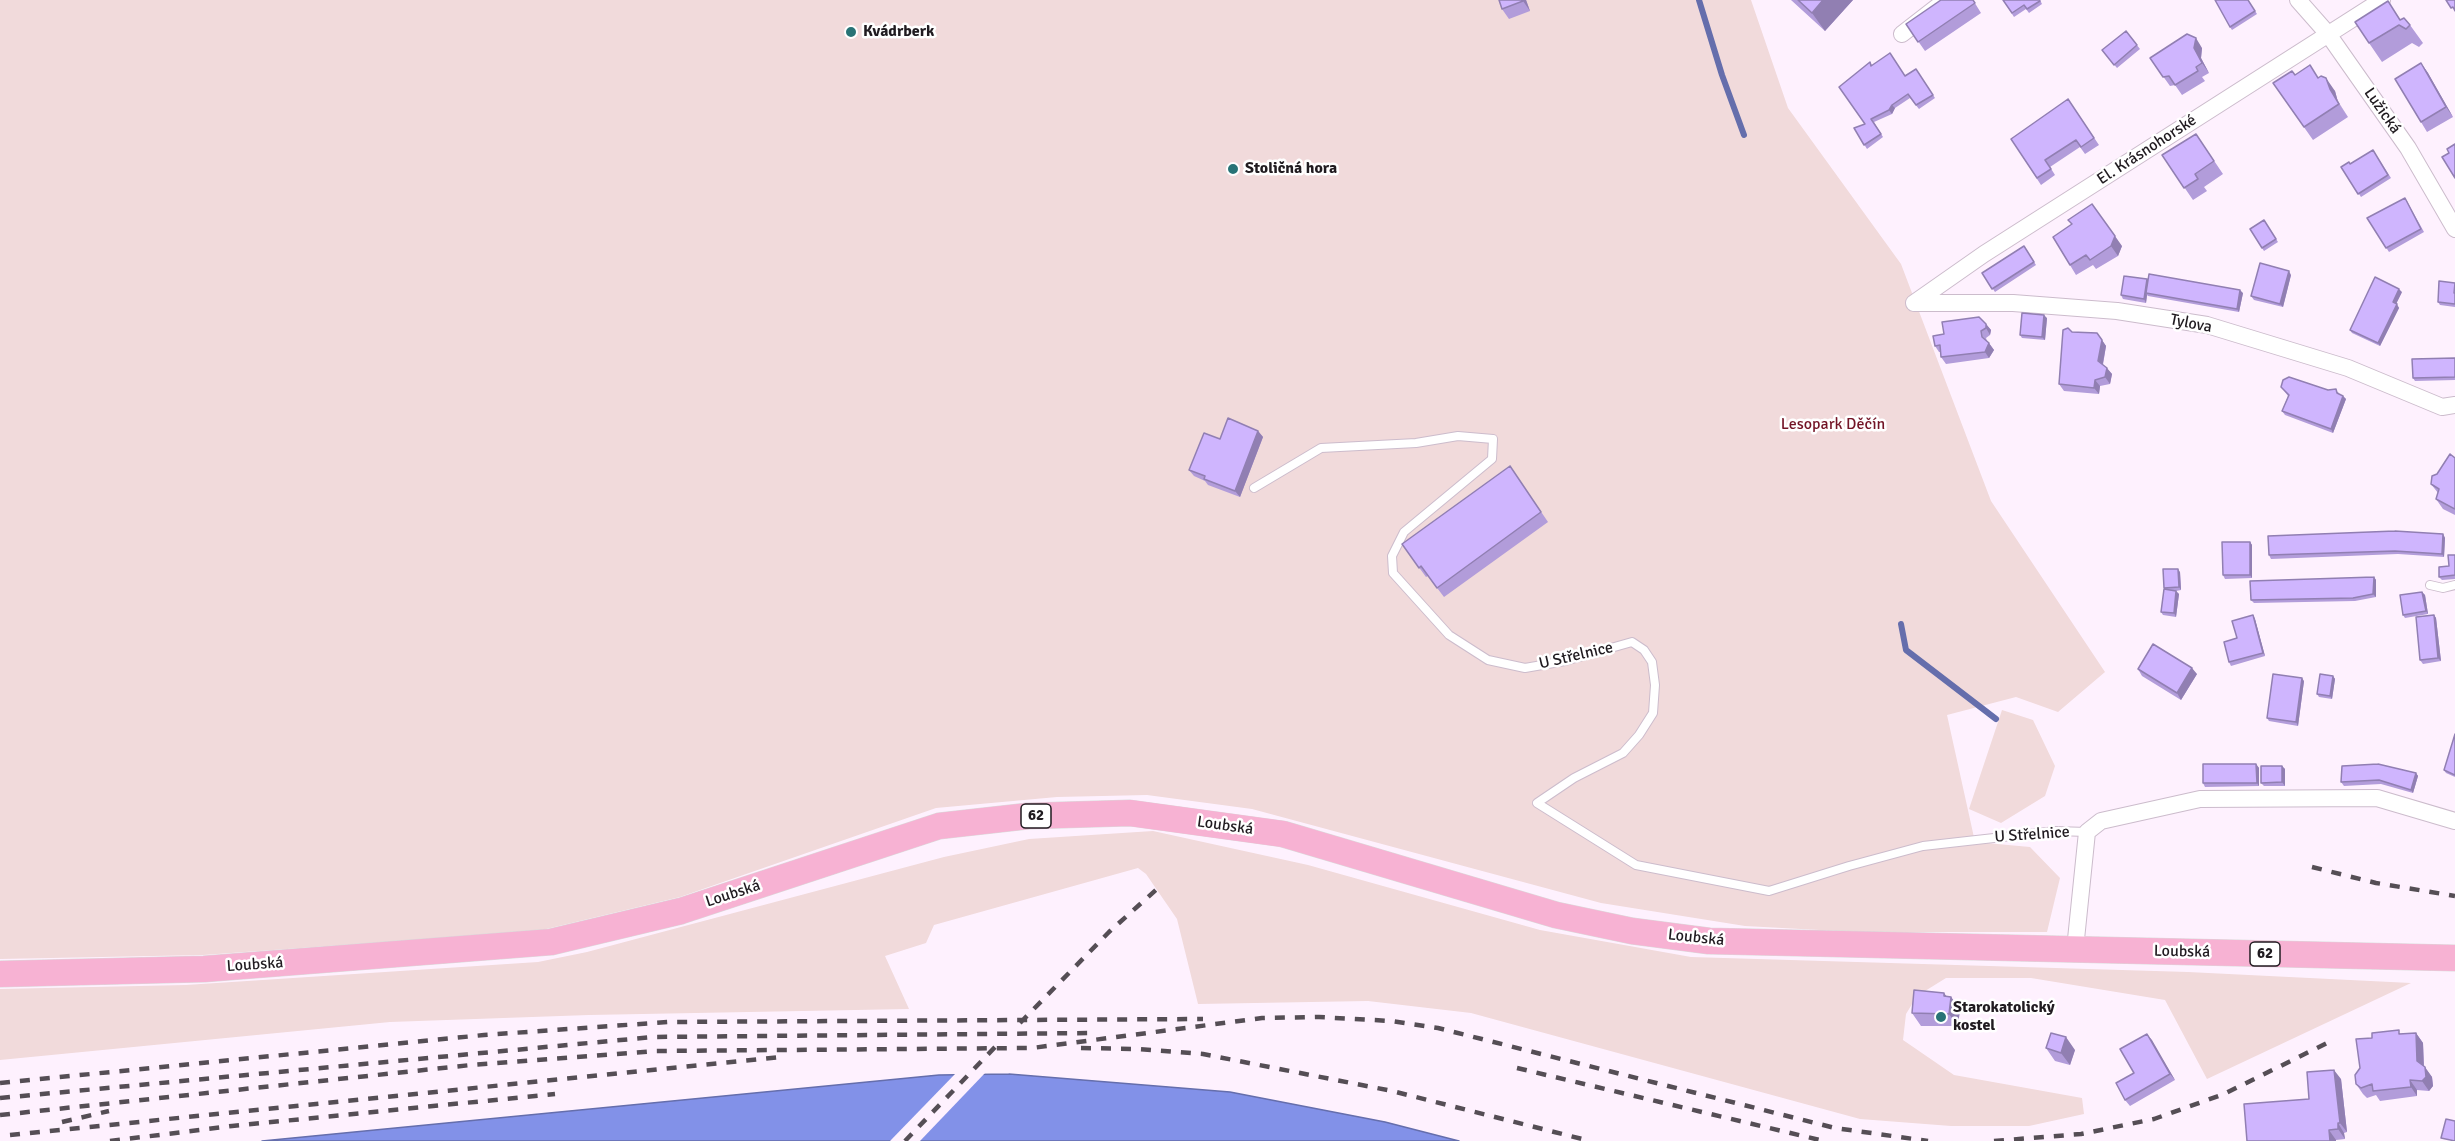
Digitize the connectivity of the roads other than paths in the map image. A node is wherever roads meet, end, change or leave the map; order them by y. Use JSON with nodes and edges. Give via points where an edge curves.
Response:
{"nodes":[{"id":1,"x":1946,"y":0,"type":"edge"},
{"id":2,"x":2298,"y":0,"type":"edge"},
{"id":3,"x":2382,"y":0,"type":"edge"},
{"id":4,"x":1902,"y":34,"type":"dead end"},
{"id":5,"x":2328,"y":34,"type":"junction"},
{"id":6,"x":2455,"y":229,"type":"edge"},
{"id":7,"x":1914,"y":303,"type":"joint"},
{"id":8,"x":2455,"y":405,"type":"edge"},
{"id":9,"x":1254,"y":488,"type":"dead end"},
{"id":10,"x":2430,"y":585,"type":"dead end"},
{"id":11,"x":2455,"y":585,"type":"edge"},
{"id":12,"x":2455,"y":821,"type":"edge"},
{"id":13,"x":2087,"y":832,"type":"junction"},
{"id":14,"x":2075,"y":950,"type":"junction"},
{"id":15,"x":2455,"y":958,"type":"edge"},
{"id":16,"x":0,"y":974,"type":"edge"}],
"edges":[{"from":1,"to":4,"type":"street"},
{"from":2,"to":5,"type":"street","name":"Lužická"},
{"from":3,"to":5,"type":"street","name":"El. Krásnohorské"},
{"from":5,"to":6,"type":"street","name":"Lužická","via":[[2408,148]]},
{"from":5,"to":7,"type":"street","name":"El. Krásnohorské"},
{"from":7,"to":8,"type":"street","name":"Tylova","via":[[2013,303],[2112,311],[2207,325],[2348,368],[2442,407]]},
{"from":9,"to":13,"type":"lane","name":"U Střelnice","via":[[1321,448],[1416,443],[1458,436],[1493,439],[1492,459],[1404,532],[1392,556],[1393,573],[1449,635],[1488,660],[1526,668],[1632,642],[1644,650],[1652,662],[1655,685],[1653,713],[1639,735],[1623,753],[1574,778],[1537,803],[1636,865],[1769,891],[1923,846],[2056,831]]},
{"from":10,"to":11,"type":"lane"},
{"from":12,"to":13,"type":"street","name":"U Střelnice","via":[[2377,798],[2200,800],[2101,821]]},
{"from":13,"to":14,"type":"street","name":"U Střelnice"},
{"from":14,"to":15,"type":"main road","name":"Loubská","number":"62"},
{"from":14,"to":16,"type":"main road","name":"Loubská","number":"62","via":[[1709,941],[1632,931],[1556,915],[1283,834],[1130,813],[1028,816],[939,826],[681,911],[552,942],[204,969]]}]}
